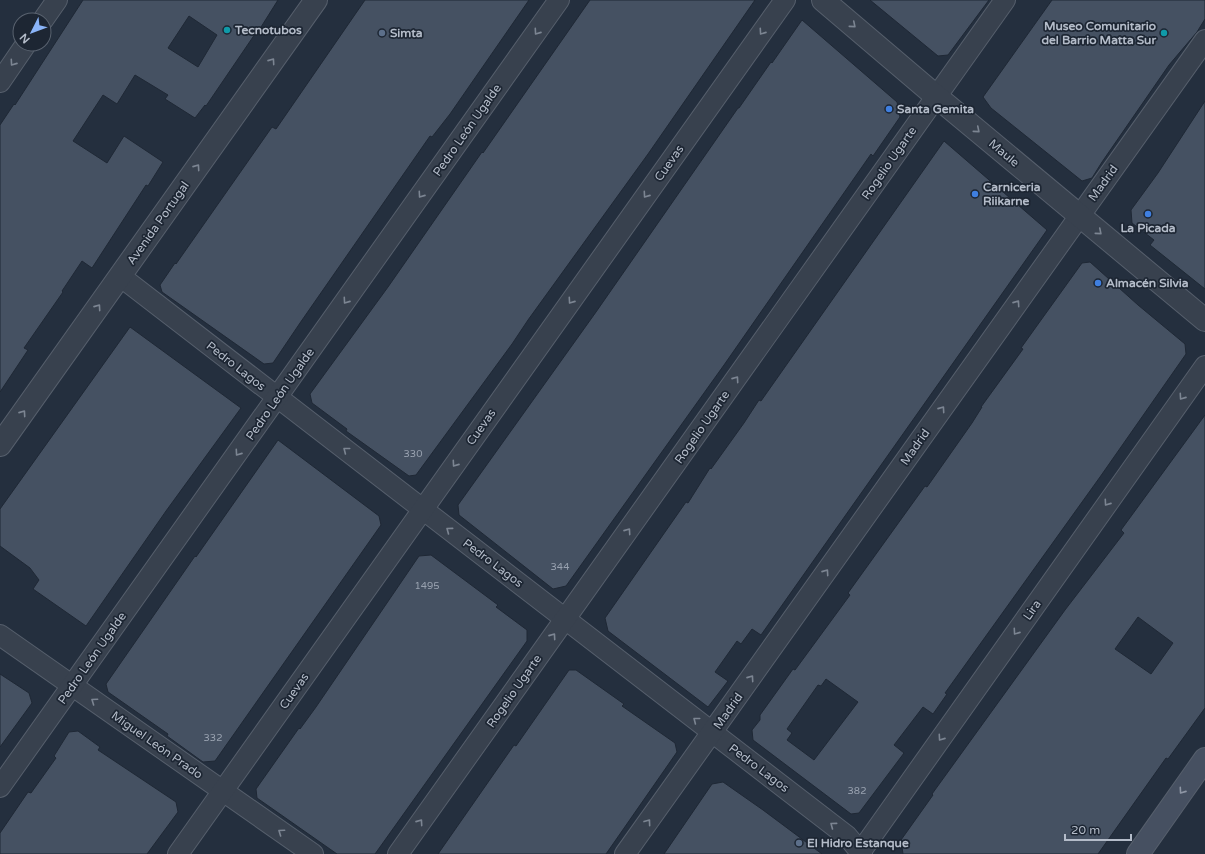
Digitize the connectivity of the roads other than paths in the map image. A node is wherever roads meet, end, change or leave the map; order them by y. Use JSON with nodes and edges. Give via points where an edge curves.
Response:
{"nodes":[{"id":1,"x":57,"y":0,"type":"edge"},
{"id":2,"x":316,"y":0,"type":"edge"},
{"id":3,"x":559,"y":0,"type":"edge"},
{"id":4,"x":785,"y":0,"type":"edge"},
{"id":5,"x":823,"y":0,"type":"edge"},
{"id":6,"x":1005,"y":0,"type":"edge"},
{"id":7,"x":49,"y":12,"type":"edge"},
{"id":8,"x":1205,"y":40,"type":"edge"},
{"id":9,"x":21,"y":52,"type":"edge"},
{"id":10,"x":0,"y":82,"type":"edge"},
{"id":11,"x":937,"y":97,"type":"junction"},
{"id":12,"x":1079,"y":216,"type":"junction"},
{"id":13,"x":120,"y":276,"type":"junction"},
{"id":14,"x":1205,"y":320,"type":"edge"},
{"id":15,"x":1205,"y":366,"type":"edge"},
{"id":16,"x":277,"y":397,"type":"junction"},
{"id":17,"x":0,"y":445,"type":"edge"},
{"id":18,"x":423,"y":510,"type":"junction"},
{"id":19,"x":565,"y":619,"type":"junction"},
{"id":20,"x":0,"y":635,"type":"edge"},
{"id":21,"x":72,"y":686,"type":"junction"},
{"id":22,"x":712,"y":733,"type":"junction"},
{"id":23,"x":1205,"y":759,"type":"edge"},
{"id":24,"x":0,"y":787,"type":"edge"},
{"id":25,"x":223,"y":791,"type":"junction"},
{"id":26,"x":860,"y":853,"type":"edge"},
{"id":27,"x":178,"y":854,"type":"edge"},
{"id":28,"x":313,"y":854,"type":"edge"},
{"id":29,"x":398,"y":854,"type":"edge"},
{"id":30,"x":626,"y":854,"type":"edge"},
{"id":31,"x":1138,"y":854,"type":"edge"}],
"edges":[{"from":1,"to":7,"type":"street"},
{"from":13,"to":2,"type":"street","name":"Avenida Portugal","one_way":true},
{"from":3,"to":16,"type":"street","name":"Pedro León Ugalde","one_way":true},
{"from":4,"to":18,"type":"street","name":"Cuevas","one_way":true},
{"from":5,"to":11,"type":"street","name":"Maule","one_way":true},
{"from":6,"to":11,"type":"street","name":"Rogelio Ugarte"},
{"from":8,"to":12,"type":"street","name":"Madrid"},
{"from":9,"to":10,"type":"street","one_way":true},
{"from":11,"to":12,"type":"street","name":"Maule","one_way":true},
{"from":19,"to":11,"type":"street","name":"Rogelio Ugarte","one_way":true},
{"from":12,"to":14,"type":"street","name":"Maule","one_way":true},
{"from":22,"to":12,"type":"street","name":"Madrid","one_way":true},
{"from":13,"to":16,"type":"street","name":"Pedro Lagos"},
{"from":17,"to":13,"type":"street","name":"Avenida Portugal","one_way":true},
{"from":15,"to":26,"type":"street","name":"Lira","one_way":true},
{"from":18,"to":16,"type":"street","name":"Pedro Lagos","one_way":true},
{"from":16,"to":21,"type":"street","name":"Pedro León Ugalde","one_way":true},
{"from":19,"to":18,"type":"street","name":"Pedro Lagos","one_way":true},
{"from":18,"to":25,"type":"street","name":"Cuevas"},
{"from":22,"to":19,"type":"street","name":"Pedro Lagos","one_way":true},
{"from":29,"to":19,"type":"street","name":"Rogelio Ugarte","one_way":true},
{"from":20,"to":21,"type":"street","name":"Miguel León Prado"},
{"from":21,"to":24,"type":"street","name":"Pedro León Ugalde"},
{"from":25,"to":21,"type":"street","name":"Miguel León Prado","one_way":true},
{"from":26,"to":22,"type":"street","name":"Pedro Lagos","one_way":true,"via":[[847,836]]},
{"from":30,"to":22,"type":"street","name":"Madrid","one_way":true},
{"from":23,"to":31,"type":"main road","one_way":true},
{"from":25,"to":27,"type":"street","name":"Cuevas"},
{"from":28,"to":25,"type":"street","name":"Miguel León Prado","one_way":true}]}
